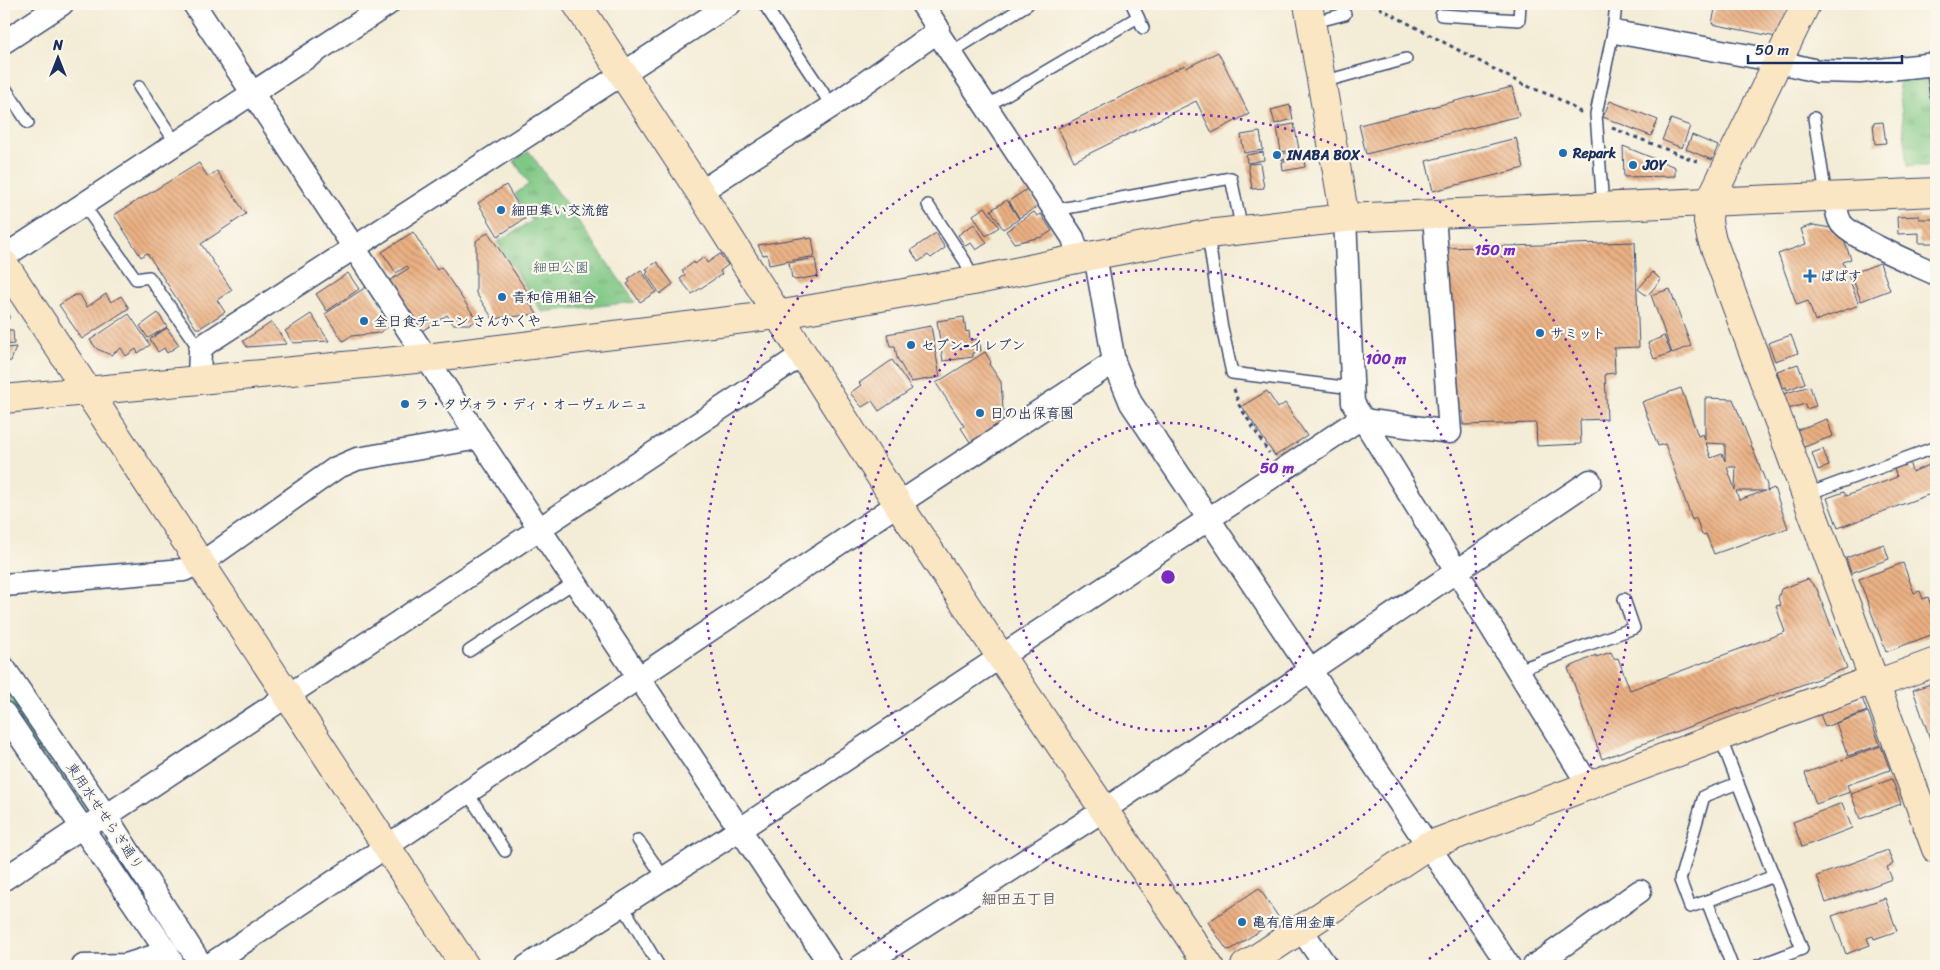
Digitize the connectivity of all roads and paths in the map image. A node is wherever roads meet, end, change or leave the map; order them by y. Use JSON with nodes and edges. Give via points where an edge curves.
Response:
{"nodes":[{"id":1,"x":62,"y":4,"type":"edge"},
{"id":2,"x":194,"y":4,"type":"edge"},
{"id":3,"x":388,"y":4,"type":"edge"},
{"id":4,"x":577,"y":4,"type":"edge"},
{"id":5,"x":730,"y":4,"type":"edge"},
{"id":6,"x":764,"y":4,"type":"edge"},
{"id":7,"x":922,"y":4,"type":"edge"},
{"id":8,"x":1028,"y":4,"type":"edge"},
{"id":9,"x":1132,"y":4,"type":"edge"},
{"id":10,"x":1372,"y":4,"type":"edge"},
{"id":11,"x":1520,"y":4,"type":"edge"},
{"id":12,"x":1616,"y":4,"type":"edge"},
{"id":13,"x":1806,"y":4,"type":"edge"},
{"id":14,"x":1310,"y":13,"type":"edge"},
{"id":15,"x":1345,"y":14,"type":"dead end"},
{"id":16,"x":1441,"y":15,"type":"dead end"},
{"id":17,"x":937,"y":32,"type":"junction"},
{"id":18,"x":1617,"y":32,"type":"junction"},
{"id":19,"x":4,"y":42,"type":"edge"},
{"id":20,"x":950,"y":52,"type":"junction"},
{"id":21,"x":1406,"y":59,"type":"dead end"},
{"id":22,"x":1778,"y":62,"type":"junction"},
{"id":23,"x":1934,"y":65,"type":"edge"},
{"id":24,"x":623,"y":73,"type":"junction"},
{"id":25,"x":1320,"y":83,"type":"junction"},
{"id":26,"x":4,"y":86,"type":"edge"},
{"id":27,"x":139,"y":87,"type":"dead end"},
{"id":28,"x":253,"y":92,"type":"junction"},
{"id":29,"x":1936,"y":95,"type":"edge"},
{"id":30,"x":832,"y":106,"type":"junction"},
{"id":31,"x":987,"y":106,"type":"junction"},
{"id":32,"x":1814,"y":118,"type":"dead end"},
{"id":33,"x":1597,"y":122,"type":"junction"},
{"id":34,"x":28,"y":123,"type":"dead end"},
{"id":35,"x":176,"y":143,"type":"junction"},
{"id":36,"x":1710,"y":167,"type":"dead end"},
{"id":37,"x":700,"y":192,"type":"junction"},
{"id":38,"x":1936,"y":192,"type":"edge"},
{"id":39,"x":1830,"y":197,"type":"junction"},
{"id":40,"x":1708,"y":203,"type":"junction"},
{"id":41,"x":83,"y":204,"type":"junction"},
{"id":42,"x":928,"y":205,"type":"dead end"},
{"id":43,"x":1603,"y":207,"type":"junction"},
{"id":44,"x":1055,"y":210,"type":"junction"},
{"id":45,"x":1434,"y":215,"type":"junction"},
{"id":46,"x":1344,"y":218,"type":"junction"},
{"id":47,"x":1242,"y":230,"type":"junction"},
{"id":48,"x":1208,"y":234,"type":"junction"},
{"id":49,"x":354,"y":247,"type":"junction"},
{"id":50,"x":4,"y":254,"type":"edge"},
{"id":51,"x":1087,"y":257,"type":"junction"},
{"id":52,"x":4,"y":264,"type":"edge"},
{"id":53,"x":1936,"y":274,"type":"edge"},
{"id":54,"x":973,"y":281,"type":"junction"},
{"id":55,"x":778,"y":315,"type":"junction"},
{"id":56,"x":200,"y":350,"type":"junction"},
{"id":57,"x":803,"y":354,"type":"junction"},
{"id":58,"x":426,"y":358,"type":"junction"},
{"id":59,"x":1114,"y":362,"type":"junction"},
{"id":60,"x":1232,"y":373,"type":"junction"},
{"id":61,"x":199,"y":379,"type":"junction"},
{"id":62,"x":1352,"y":388,"type":"junction"},
{"id":63,"x":86,"y":390,"type":"junction"},
{"id":64,"x":4,"y":399,"type":"edge"},
{"id":65,"x":1363,"y":420,"type":"junction"},
{"id":66,"x":479,"y":438,"type":"junction"},
{"id":67,"x":1936,"y":447,"type":"edge"},
{"id":68,"x":1279,"y":471,"type":"junction"},
{"id":69,"x":1590,"y":481,"type":"dead end"},
{"id":70,"x":1805,"y":494,"type":"junction"},
{"id":71,"x":898,"y":504,"type":"junction"},
{"id":72,"x":1208,"y":518,"type":"junction"},
{"id":73,"x":540,"y":528,"type":"junction"},
{"id":74,"x":200,"y":563,"type":"junction"},
{"id":75,"x":1458,"y":572,"type":"junction"},
{"id":76,"x":575,"y":582,"type":"junction"},
{"id":77,"x":4,"y":585,"type":"edge"},
{"id":78,"x":1624,"y":599,"type":"dead end"},
{"id":79,"x":469,"y":651,"type":"dead end"},
{"id":80,"x":1001,"y":655,"type":"junction"},
{"id":81,"x":1936,"y":662,"type":"edge"},
{"id":82,"x":4,"y":668,"type":"edge"},
{"id":83,"x":1311,"y":669,"type":"junction"},
{"id":84,"x":1518,"y":670,"type":"junction"},
{"id":85,"x":640,"y":679,"type":"junction"},
{"id":86,"x":1874,"y":682,"type":"junction"},
{"id":87,"x":286,"y":695,"type":"junction"},
{"id":88,"x":4,"y":713,"type":"edge"},
{"id":89,"x":1720,"y":737,"type":"junction"},
{"id":90,"x":1738,"y":783,"type":"junction"},
{"id":91,"x":1589,"y":786,"type":"junction"},
{"id":92,"x":467,"y":792,"type":"junction"},
{"id":93,"x":1104,"y":810,"type":"junction"},
{"id":94,"x":106,"y":816,"type":"junction"},
{"id":95,"x":82,"y":828,"type":"junction"},
{"id":96,"x":739,"y":830,"type":"junction"},
{"id":97,"x":638,"y":840,"type":"dead end"},
{"id":98,"x":386,"y":846,"type":"junction"},
{"id":99,"x":1427,"y":846,"type":"junction"},
{"id":100,"x":1936,"y":849,"type":"edge"},
{"id":101,"x":505,"y":851,"type":"dead end"},
{"id":102,"x":1774,"y":876,"type":"junction"},
{"id":103,"x":4,"y":879,"type":"edge"},
{"id":104,"x":665,"y":879,"type":"junction"},
{"id":105,"x":1640,"y":891,"type":"dead end"},
{"id":106,"x":1707,"y":901,"type":"junction"},
{"id":107,"x":623,"y":906,"type":"junction"},
{"id":108,"x":1301,"y":929,"type":"junction"},
{"id":109,"x":170,"y":959,"type":"edge"},
{"id":110,"x":83,"y":966,"type":"edge"},
{"id":111,"x":202,"y":966,"type":"edge"},
{"id":112,"x":208,"y":966,"type":"edge"},
{"id":113,"x":465,"y":966,"type":"edge"},
{"id":114,"x":527,"y":966,"type":"edge"},
{"id":115,"x":658,"y":966,"type":"edge"},
{"id":116,"x":831,"y":966,"type":"edge"},
{"id":117,"x":861,"y":966,"type":"edge"},
{"id":118,"x":1209,"y":966,"type":"edge"},
{"id":119,"x":1245,"y":966,"type":"edge"},
{"id":120,"x":1326,"y":966,"type":"edge"},
{"id":121,"x":1509,"y":966,"type":"edge"},
{"id":122,"x":1534,"y":966,"type":"edge"},
{"id":123,"x":1732,"y":966,"type":"edge"},
{"id":124,"x":1757,"y":966,"type":"edge"}],
"edges":[{"from":1,"to":19,"type":"street"},
{"from":2,"to":28,"type":"street"},
{"from":3,"to":28,"type":"street"},
{"from":4,"to":24,"type":"street"},
{"from":5,"to":24,"type":"street"},
{"from":6,"to":30,"type":"lane"},
{"from":7,"to":17,"type":"street","via":[[938,28]]},
{"from":8,"to":20,"type":"lane"},
{"from":9,"to":31,"type":"lane","via":[[1140,22]]},
{"from":10,"to":33,"type":"path","via":[[1522,84],[1555,97]]},
{"from":11,"to":16,"type":"lane","via":[[1519,20]]},
{"from":12,"to":18,"type":"lane"},
{"from":13,"to":22,"type":"street"},
{"from":14,"to":15,"type":"lane"},
{"from":14,"to":25,"type":"street"},
{"from":17,"to":20,"type":"street"},
{"from":17,"to":30,"type":"street"},
{"from":18,"to":22,"type":"street"},
{"from":18,"to":33,"type":"lane","via":[[1596,114]]},
{"from":20,"to":31,"type":"street"},
{"from":21,"to":25,"type":"lane"},
{"from":22,"to":23,"type":"street","via":[[1834,72]]},
{"from":22,"to":40,"type":"street"},
{"from":23,"to":29,"type":"lane"},
{"from":24,"to":37,"type":"street"},
{"from":24,"to":49,"type":"street"},
{"from":25,"to":46,"type":"street"},
{"from":26,"to":34,"type":"lane"},
{"from":27,"to":35,"type":"lane"},
{"from":28,"to":35,"type":"street"},
{"from":28,"to":49,"type":"street"},
{"from":30,"to":37,"type":"street"},
{"from":31,"to":44,"type":"street"},
{"from":32,"to":39,"type":"lane"},
{"from":33,"to":36,"type":"path"},
{"from":33,"to":43,"type":"lane"},
{"from":35,"to":41,"type":"street"},
{"from":37,"to":55,"type":"street"},
{"from":38,"to":39,"type":"street"},
{"from":39,"to":40,"type":"street"},
{"from":39,"to":53,"type":"street","via":[[1847,229]]},
{"from":40,"to":43,"type":"street"},
{"from":40,"to":70,"type":"street","via":[[1711,237]]},
{"from":41,"to":50,"type":"street"},
{"from":41,"to":56,"type":"lane","via":[[136,279],[149,277]]},
{"from":42,"to":54,"type":"lane","via":[[965,261]]},
{"from":43,"to":45,"type":"street"},
{"from":44,"to":47,"type":"lane","via":[[1231,178]]},
{"from":44,"to":51,"type":"street"},
{"from":45,"to":46,"type":"street"},
{"from":45,"to":65,"type":"street","via":[[1450,432]]},
{"from":46,"to":47,"type":"street"},
{"from":46,"to":62,"type":"street"},
{"from":47,"to":48,"type":"street"},
{"from":48,"to":51,"type":"street"},
{"from":48,"to":60,"type":"lane"},
{"from":49,"to":56,"type":"street"},
{"from":49,"to":58,"type":"street"},
{"from":51,"to":54,"type":"street"},
{"from":51,"to":59,"type":"street"},
{"from":52,"to":63,"type":"street"},
{"from":54,"to":55,"type":"street"},
{"from":55,"to":57,"type":"street"},
{"from":55,"to":58,"type":"street"},
{"from":56,"to":61,"type":"street"},
{"from":57,"to":71,"type":"street"},
{"from":57,"to":73,"type":"street"},
{"from":58,"to":61,"type":"street"},
{"from":58,"to":66,"type":"street"},
{"from":59,"to":71,"type":"street"},
{"from":59,"to":72,"type":"street","via":[[1131,402]]},
{"from":60,"to":62,"type":"lane"},
{"from":60,"to":68,"type":"path","via":[[1239,405]]},
{"from":61,"to":63,"type":"street"},
{"from":62,"to":65,"type":"street","via":[[1354,403]]},
{"from":63,"to":64,"type":"street"},
{"from":63,"to":74,"type":"street"},
{"from":65,"to":68,"type":"street"},
{"from":65,"to":75,"type":"street"},
{"from":66,"to":73,"type":"street"},
{"from":66,"to":74,"type":"street","via":[[357,459],[336,468]]},
{"from":67,"to":70,"type":"lane"},
{"from":68,"to":72,"type":"street"},
{"from":69,"to":75,"type":"street"},
{"from":70,"to":86,"type":"street"},
{"from":71,"to":80,"type":"street"},
{"from":71,"to":85,"type":"street"},
{"from":72,"to":80,"type":"street"},
{"from":72,"to":83,"type":"street"},
{"from":73,"to":76,"type":"street"},
{"from":73,"to":87,"type":"street"},
{"from":74,"to":77,"type":"street","via":[[184,570]]},
{"from":74,"to":87,"type":"street"},
{"from":75,"to":83,"type":"street"},
{"from":75,"to":84,"type":"street"},
{"from":76,"to":79,"type":"lane"},
{"from":76,"to":85,"type":"street"},
{"from":78,"to":84,"type":"lane","via":[[1634,628]]},
{"from":80,"to":93,"type":"street"},
{"from":80,"to":96,"type":"street"},
{"from":81,"to":86,"type":"street"},
{"from":82,"to":94,"type":"street","name":"東用水せせらぎ通り"},
{"from":83,"to":93,"type":"street"},
{"from":83,"to":99,"type":"street"},
{"from":84,"to":91,"type":"street"},
{"from":85,"to":92,"type":"street"},
{"from":85,"to":96,"type":"street"},
{"from":86,"to":89,"type":"street","via":[[1858,685]]},
{"from":86,"to":100,"type":"street"},
{"from":87,"to":94,"type":"street"},
{"from":87,"to":98,"type":"street"},
{"from":88,"to":95,"type":"street"},
{"from":89,"to":90,"type":"lane"},
{"from":89,"to":91,"type":"street"},
{"from":90,"to":102,"type":"lane"},
{"from":90,"to":106,"type":"lane","via":[[1704,796],[1680,880],[1690,908]]},
{"from":91,"to":99,"type":"street"},
{"from":92,"to":98,"type":"street"},
{"from":92,"to":101,"type":"lane"},
{"from":93,"to":117,"type":"street"},
{"from":93,"to":118,"type":"street"},
{"from":94,"to":95,"type":"street"},
{"from":94,"to":111,"type":"street","name":"東用水せせらぎ通り"},
{"from":95,"to":103,"type":"street"},
{"from":95,"to":109,"type":"street"},
{"from":96,"to":104,"type":"street"},
{"from":96,"to":116,"type":"street"},
{"from":97,"to":104,"type":"lane"},
{"from":98,"to":112,"type":"street"},
{"from":98,"to":113,"type":"street"},
{"from":99,"to":108,"type":"street"},
{"from":99,"to":121,"type":"street"},
{"from":102,"to":106,"type":"lane"},
{"from":102,"to":124,"type":"lane","via":[[1802,948]]},
{"from":104,"to":107,"type":"street"},
{"from":105,"to":122,"type":"street"},
{"from":106,"to":123,"type":"lane"},
{"from":107,"to":114,"type":"street"},
{"from":107,"to":115,"type":"lane"},
{"from":108,"to":119,"type":"street"},
{"from":108,"to":120,"type":"street"},
{"from":109,"to":110,"type":"street"}]}
